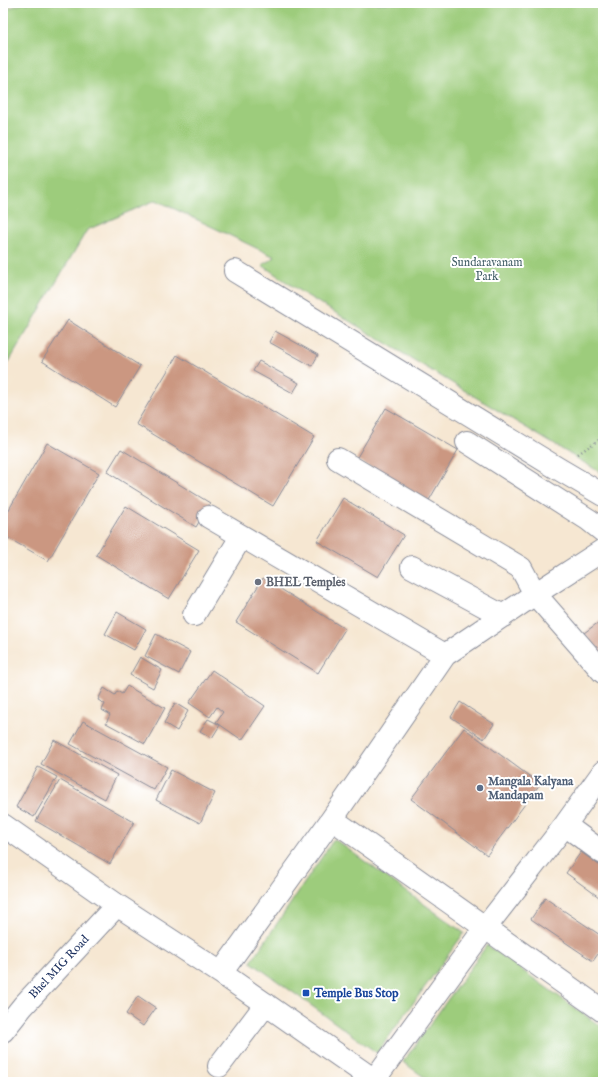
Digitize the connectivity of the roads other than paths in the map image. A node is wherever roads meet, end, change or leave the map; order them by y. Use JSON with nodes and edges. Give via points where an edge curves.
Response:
{"nodes":[{"id":1,"x":235,"y":271,"type":"dead end"},
{"id":2,"x":467,"y":442,"type":"dead end"},
{"id":3,"x":338,"y":459,"type":"dead end"},
{"id":4,"x":603,"y":496,"type":"edge"},
{"id":5,"x":209,"y":517,"type":"dead end"},
{"id":6,"x":603,"y":531,"type":"edge"},
{"id":7,"x":241,"y":536,"type":"junction"},
{"id":8,"x":603,"y":550,"type":"edge"},
{"id":9,"x":412,"y":567,"type":"dead end"},
{"id":10,"x":535,"y":594,"type":"junction"},
{"id":11,"x":194,"y":615,"type":"dead end"},
{"id":12,"x":503,"y":616,"type":"junction"},
{"id":13,"x":445,"y":655,"type":"junction"},
{"id":14,"x":603,"y":672,"type":"edge"},
{"id":15,"x":603,"y":772,"type":"edge"},
{"id":16,"x":332,"y":819,"type":"junction"},
{"id":17,"x":3,"y":825,"type":"edge"},
{"id":18,"x":565,"y":825,"type":"junction"},
{"id":19,"x":603,"y":853,"type":"edge"},
{"id":20,"x":117,"y":905,"type":"junction"},
{"id":21,"x":485,"y":928,"type":"junction"},
{"id":22,"x":221,"y":973,"type":"junction"},
{"id":23,"x":266,"y":1004,"type":"junction"},
{"id":24,"x":603,"y":1010,"type":"edge"},
{"id":25,"x":3,"y":1031,"type":"edge"},
{"id":26,"x":219,"y":1066,"type":"dead end"},
{"id":27,"x":375,"y":1081,"type":"edge"}],
"edges":[{"from":1,"to":4,"type":"street"},
{"from":2,"to":6,"type":"street"},
{"from":3,"to":10,"type":"street","via":[[521,568]]},
{"from":5,"to":7,"type":"street"},
{"from":7,"to":11,"type":"street"},
{"from":7,"to":13,"type":"street"},
{"from":8,"to":10,"type":"street"},
{"from":9,"to":12,"type":"street"},
{"from":10,"to":12,"type":"street"},
{"from":10,"to":14,"type":"street"},
{"from":12,"to":13,"type":"street"},
{"from":13,"to":16,"type":"street"},
{"from":15,"to":18,"type":"street"},
{"from":16,"to":21,"type":"street"},
{"from":16,"to":22,"type":"street"},
{"from":17,"to":20,"type":"street"},
{"from":18,"to":19,"type":"street"},
{"from":18,"to":21,"type":"street"},
{"from":20,"to":22,"type":"street"},
{"from":20,"to":25,"type":"street","name":"Bhel MIG Road"},
{"from":21,"to":24,"type":"street"},
{"from":21,"to":27,"type":"street"},
{"from":22,"to":23,"type":"street"},
{"from":23,"to":26,"type":"street"},
{"from":23,"to":27,"type":"street"}]}
